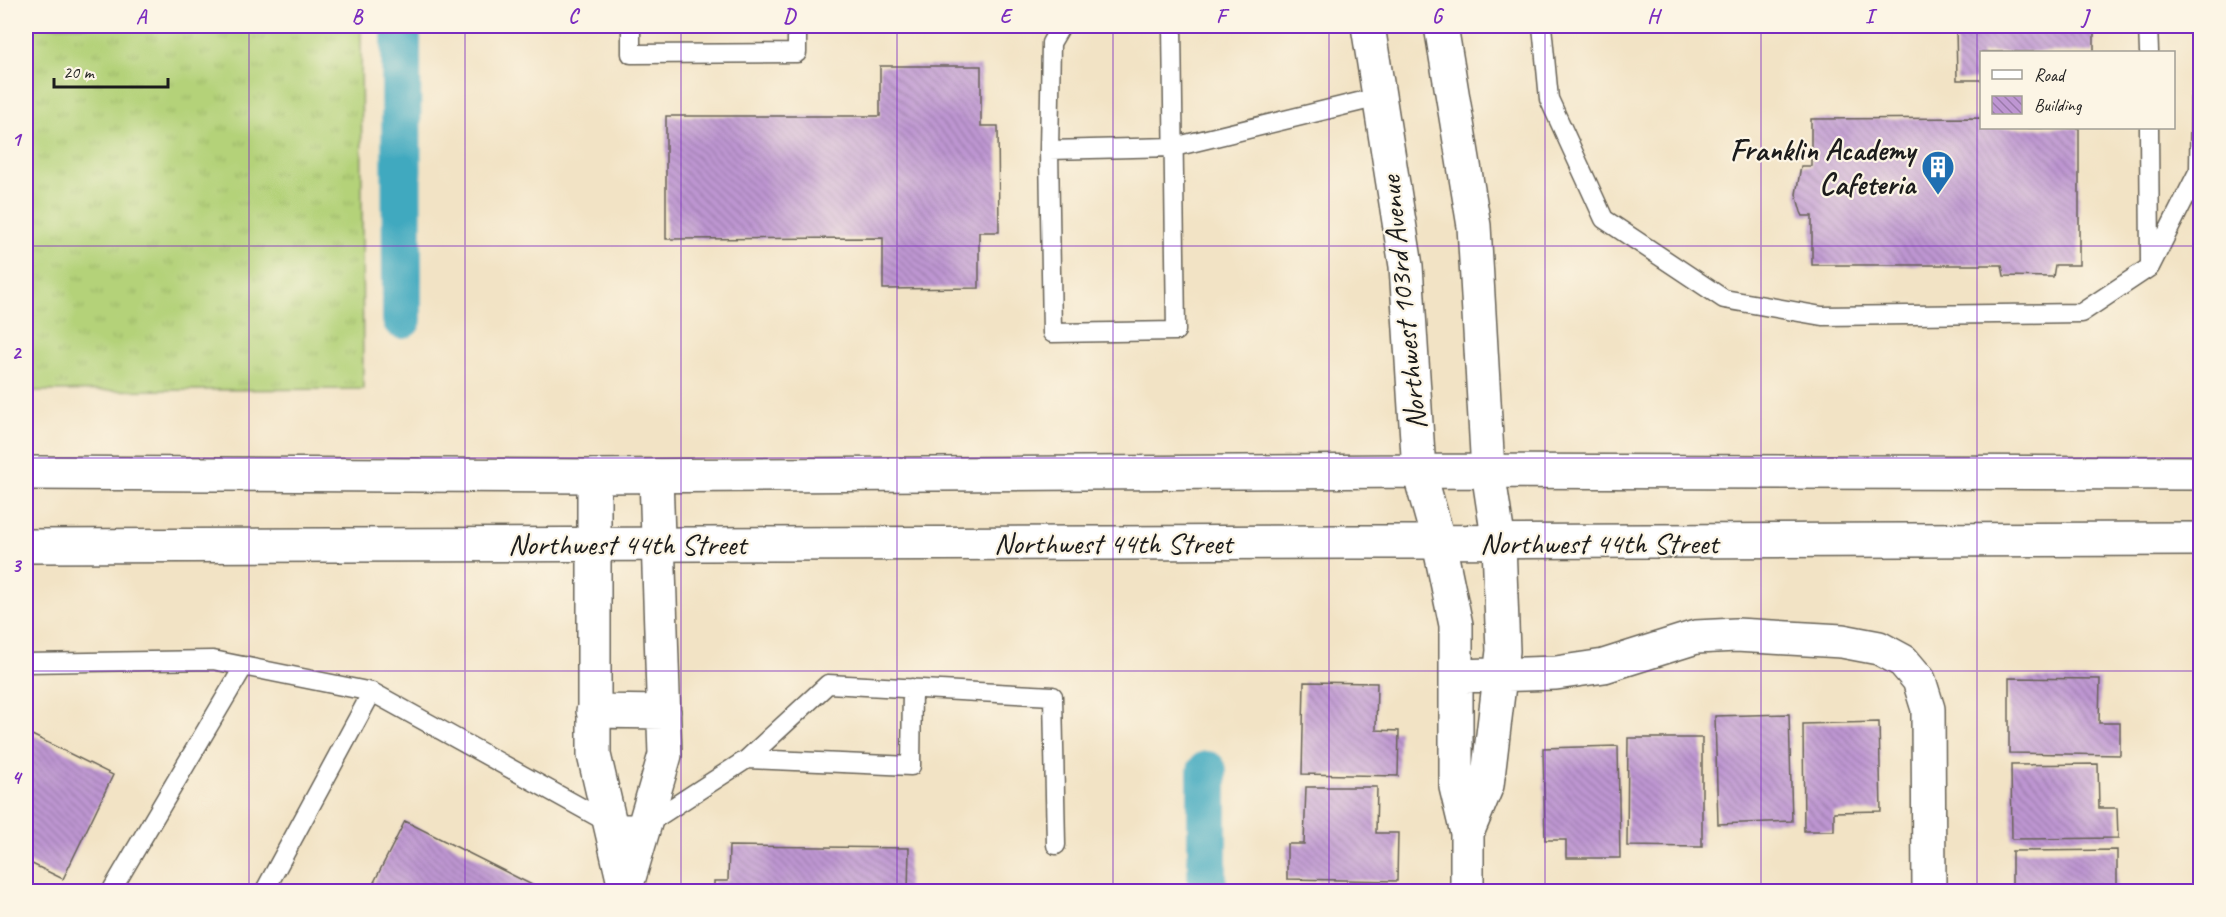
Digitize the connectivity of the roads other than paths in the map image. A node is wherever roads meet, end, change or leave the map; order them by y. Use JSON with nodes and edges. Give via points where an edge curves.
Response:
{"nodes":[{"id":1,"x":631,"y":26,"type":"edge"},
{"id":2,"x":797,"y":26,"type":"edge"},
{"id":3,"x":1061,"y":26,"type":"edge"},
{"id":4,"x":1172,"y":26,"type":"edge"},
{"id":5,"x":1368,"y":26,"type":"edge"},
{"id":6,"x":1442,"y":26,"type":"edge"},
{"id":7,"x":1542,"y":26,"type":"edge"},
{"id":8,"x":2148,"y":26,"type":"edge"},
{"id":9,"x":2148,"y":51,"type":"edge"},
{"id":10,"x":1379,"y":97,"type":"junction"},
{"id":11,"x":2200,"y":98,"type":"edge"},
{"id":12,"x":2149,"y":129,"type":"edge"},
{"id":13,"x":1174,"y":147,"type":"junction"},
{"id":14,"x":1049,"y":150,"type":"junction"},
{"id":15,"x":2150,"y":267,"type":"junction"},
{"id":16,"x":1419,"y":471,"type":"junction"},
{"id":17,"x":1488,"y":471,"type":"junction"},
{"id":18,"x":26,"y":473,"type":"edge"},
{"id":19,"x":2200,"y":473,"type":"edge"},
{"id":20,"x":594,"y":476,"type":"junction"},
{"id":21,"x":656,"y":476,"type":"junction"},
{"id":22,"x":2200,"y":539,"type":"edge"},
{"id":23,"x":1439,"y":543,"type":"junction"},
{"id":24,"x":594,"y":544,"type":"junction"},
{"id":25,"x":1499,"y":544,"type":"junction"},
{"id":26,"x":658,"y":545,"type":"junction"},
{"id":27,"x":26,"y":546,"type":"edge"},
{"id":28,"x":26,"y":663,"type":"edge"},
{"id":29,"x":244,"y":666,"type":"junction"},
{"id":30,"x":1500,"y":675,"type":"junction"},
{"id":31,"x":1456,"y":676,"type":"junction"},
{"id":32,"x":912,"y":688,"type":"junction"},
{"id":33,"x":372,"y":692,"type":"junction"},
{"id":34,"x":593,"y":711,"type":"junction"},
{"id":35,"x":664,"y":712,"type":"junction"},
{"id":36,"x":747,"y":759,"type":"junction"},
{"id":37,"x":609,"y":823,"type":"junction"},
{"id":38,"x":647,"y":824,"type":"junction"},
{"id":39,"x":1467,"y":833,"type":"junction"},
{"id":40,"x":1056,"y":845,"type":"dead end"},
{"id":41,"x":626,"y":890,"type":"edge"},
{"id":42,"x":119,"y":891,"type":"edge"},
{"id":43,"x":264,"y":891,"type":"edge"},
{"id":44,"x":1467,"y":891,"type":"edge"},
{"id":45,"x":1929,"y":891,"type":"edge"}],
"edges":[{"from":1,"to":2,"type":"lane","via":[[631,54],[797,53]]},
{"from":3,"to":14,"type":"lane","via":[[1051,42]]},
{"from":4,"to":13,"type":"lane"},
{"from":5,"to":10,"type":"street","name":"Northwest 103rd Avenue"},
{"from":6,"to":17,"type":"street","via":[[1474,226]]},
{"from":7,"to":15,"type":"lane","via":[[1549,99],[1604,219],[1724,299],[1822,316],[2081,313]]},
{"from":8,"to":9,"type":"lane"},
{"from":10,"to":13,"type":"lane"},
{"from":10,"to":16,"type":"street","name":"Northwest 103rd Avenue","via":[[1406,266]]},
{"from":11,"to":15,"type":"lane","via":[[2199,170]]},
{"from":12,"to":15,"type":"lane"},
{"from":13,"to":14,"type":"lane"},
{"from":13,"to":14,"type":"lane","via":[[1176,331],[1052,333]]},
{"from":16,"to":17,"type":"street"},
{"from":16,"to":21,"type":"street"},
{"from":16,"to":23,"type":"street","name":"Northwest 103rd Avenue"},
{"from":17,"to":19,"type":"street"},
{"from":17,"to":25,"type":"street"},
{"from":18,"to":20,"type":"street"},
{"from":20,"to":21,"type":"street"},
{"from":20,"to":24,"type":"street"},
{"from":21,"to":26,"type":"street"},
{"from":22,"to":25,"type":"street","name":"Northwest 44th Street"},
{"from":23,"to":25,"type":"street","name":"Northwest 44th Street"},
{"from":23,"to":26,"type":"street","name":"Northwest 44th Street"},
{"from":23,"to":31,"type":"street","name":"Northwest 103rd Avenue","via":[[1456,625]]},
{"from":24,"to":26,"type":"street","name":"Northwest 44th Street"},
{"from":24,"to":27,"type":"street","name":"Northwest 44th Street"},
{"from":24,"to":34,"type":"street"},
{"from":25,"to":30,"type":"street","via":[[1503,614]]},
{"from":26,"to":35,"type":"street"},
{"from":28,"to":29,"type":"lane","via":[[213,660]]},
{"from":29,"to":33,"type":"lane"},
{"from":29,"to":42,"type":"lane","via":[[113,888]]},
{"from":30,"to":31,"type":"street"},
{"from":30,"to":39,"type":"street","via":[[1487,785]]},
{"from":30,"to":45,"type":"street","via":[[1604,666],[1696,638],[1736,635],[1842,641],[1879,648],[1903,661],[1919,680],[1928,709]]},
{"from":31,"to":39,"type":"street","name":"Northwest 103rd Avenue","via":[[1456,787]]},
{"from":32,"to":36,"type":"lane","via":[[828,684]]},
{"from":32,"to":36,"type":"lane","via":[[911,766]]},
{"from":32,"to":40,"type":"lane","via":[[1053,696]]},
{"from":33,"to":37,"type":"lane"},
{"from":33,"to":43,"type":"lane"},
{"from":34,"to":35,"type":"street"},
{"from":34,"to":37,"type":"street","via":[[594,755]]},
{"from":35,"to":38,"type":"street","via":[[665,755]]},
{"from":36,"to":38,"type":"lane"},
{"from":37,"to":38,"type":"lane"},
{"from":37,"to":41,"type":"street"},
{"from":38,"to":41,"type":"street"},
{"from":39,"to":44,"type":"street"}]}
